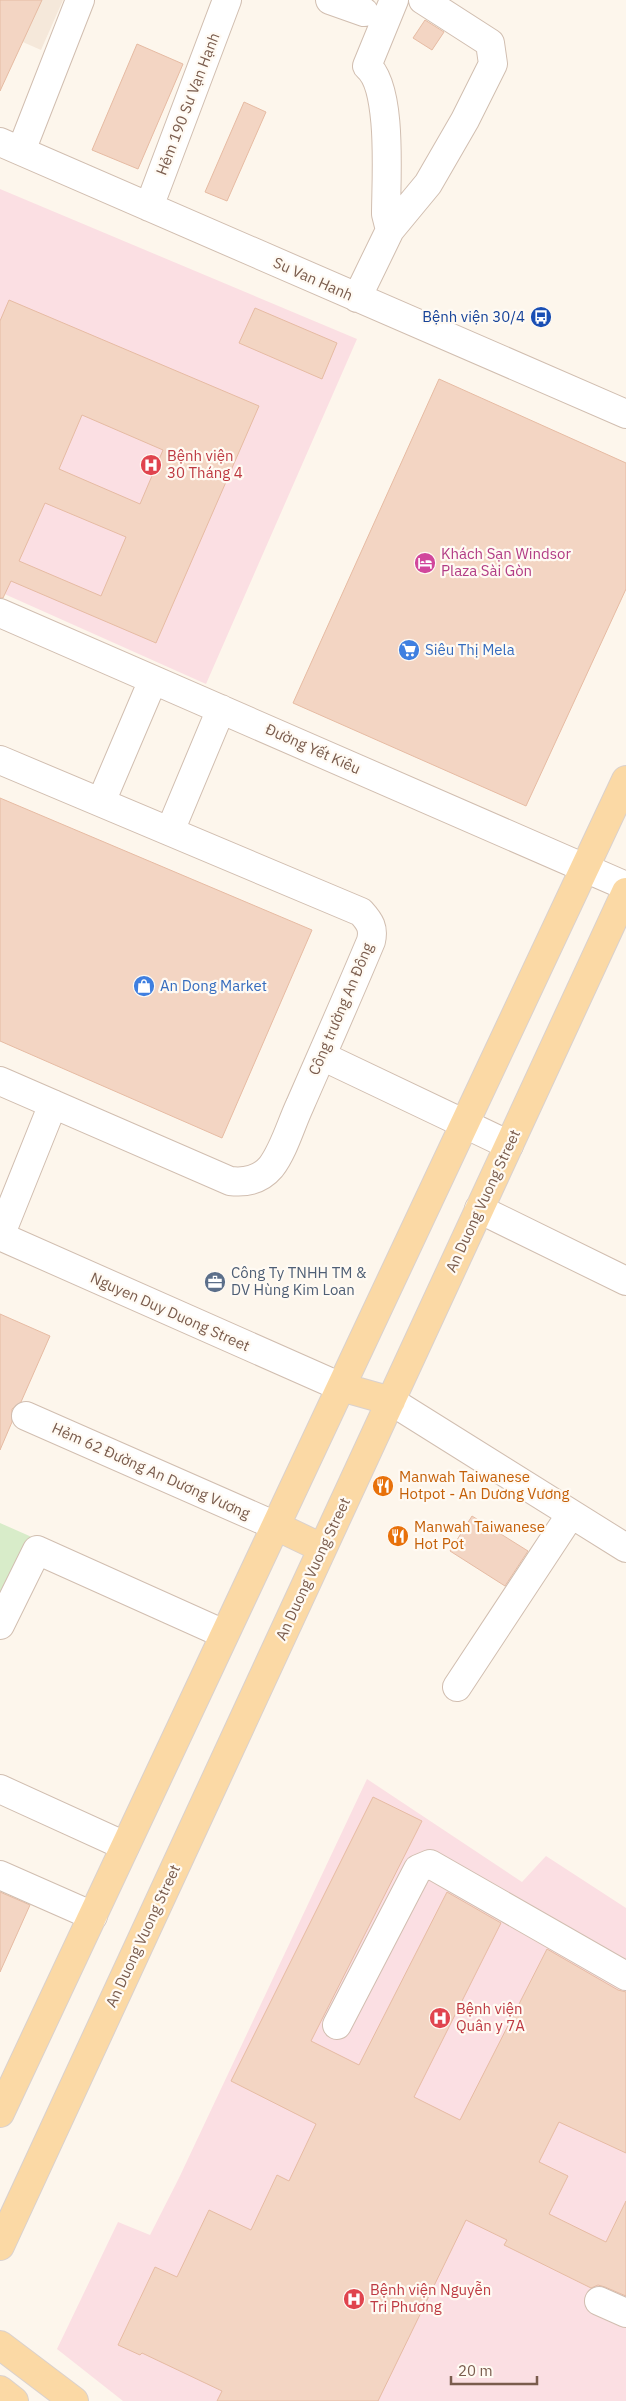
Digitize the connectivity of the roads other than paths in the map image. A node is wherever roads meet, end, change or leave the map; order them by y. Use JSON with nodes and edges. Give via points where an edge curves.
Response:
{"nodes":[{"id":1,"x":80,"y":0,"type":"edge"},
{"id":2,"x":227,"y":0,"type":"edge"},
{"id":3,"x":330,"y":0,"type":"edge"},
{"id":4,"x":394,"y":0,"type":"edge"},
{"id":5,"x":423,"y":0,"type":"edge"},
{"id":6,"x":456,"y":8,"type":"edge"},
{"id":7,"x":364,"y":12,"type":"dead end"},
{"id":8,"x":10,"y":147,"type":"edge"},
{"id":9,"x":149,"y":208,"type":"junction"},
{"id":10,"x":390,"y":230,"type":"junction"},
{"id":11,"x":357,"y":298,"type":"junction"},
{"id":12,"x":626,"y":414,"type":"edge"},
{"id":13,"x":0,"y":613,"type":"edge"},
{"id":14,"x":153,"y":680,"type":"junction"},
{"id":15,"x":221,"y":709,"type":"junction"},
{"id":16,"x":0,"y":760,"type":"edge"},
{"id":17,"x":626,"y":780,"type":"edge"},
{"id":18,"x":101,"y":802,"type":"junction"},
{"id":19,"x":170,"y":831,"type":"junction"},
{"id":20,"x":585,"y":868,"type":"junction"},
{"id":21,"x":626,"y":886,"type":"edge"},
{"id":22,"x":626,"y":892,"type":"edge"},
{"id":23,"x":322,"y":1056,"type":"junction"},
{"id":24,"x":0,"y":1081,"type":"edge"},
{"id":25,"x":53,"y":1104,"type":"junction"},
{"id":26,"x":464,"y":1124,"type":"junction"},
{"id":27,"x":509,"y":1145,"type":"junction"},
{"id":28,"x":479,"y":1209,"type":"junction"},
{"id":29,"x":0,"y":1236,"type":"edge"},
{"id":30,"x":626,"y":1281,"type":"edge"},
{"id":31,"x":341,"y":1387,"type":"junction"},
{"id":32,"x":391,"y":1401,"type":"junction"},
{"id":33,"x":26,"y":1416,"type":"dead end"},
{"id":34,"x":571,"y":1514,"type":"junction"},
{"id":35,"x":276,"y":1526,"type":"junction"},
{"id":36,"x":322,"y":1548,"type":"junction"},
{"id":37,"x":626,"y":1548,"type":"edge"},
{"id":38,"x":0,"y":1625,"type":"edge"},
{"id":39,"x":224,"y":1634,"type":"junction"},
{"id":40,"x":457,"y":1687,"type":"dead end"},
{"id":41,"x":0,"y":1789,"type":"edge"},
{"id":42,"x":125,"y":1846,"type":"junction"},
{"id":43,"x":0,"y":1875,"type":"edge"},
{"id":44,"x":93,"y":1916,"type":"junction"},
{"id":45,"x":626,"y":1976,"type":"edge"},
{"id":46,"x":337,"y":2025,"type":"dead end"},
{"id":47,"x":0,"y":2113,"type":"edge"},
{"id":48,"x":0,"y":2246,"type":"edge"},
{"id":49,"x":599,"y":2300,"type":"dead end"},
{"id":50,"x":626,"y":2314,"type":"edge"},
{"id":51,"x":0,"y":2345,"type":"edge"},
{"id":52,"x":0,"y":2390,"type":"edge"},
{"id":53,"x":14,"y":2401,"type":"edge"},
{"id":54,"x":74,"y":2401,"type":"edge"}],
"edges":[{"from":1,"to":8,"type":"street"},
{"from":2,"to":9,"type":"street","name":"Hẻm 190 Sư Vạn Hạnh"},
{"from":3,"to":7,"type":"street"},
{"from":4,"to":10,"type":"street","via":[[366,66],[374,71],[386,117],[386,214]]},
{"from":5,"to":6,"type":"street"},
{"from":6,"to":10,"type":"street","via":[[490,43],[493,64],[428,184]]},
{"from":8,"to":9,"type":"street","name":"Su Van Hanh"},
{"from":9,"to":11,"type":"street","name":"Su Van Hanh"},
{"from":10,"to":11,"type":"street"},
{"from":11,"to":12,"type":"street","name":"Su Van Hanh"},
{"from":13,"to":14,"type":"street","name":"Đường Yết Kiêu"},
{"from":14,"to":15,"type":"street","name":"Đường Yết Kiêu"},
{"from":14,"to":18,"type":"street"},
{"from":15,"to":19,"type":"street"},
{"from":15,"to":20,"type":"street","name":"Đường Yết Kiêu"},
{"from":16,"to":18,"type":"street","name":"Công trường An Đông"},
{"from":17,"to":20,"type":"main road"},
{"from":18,"to":19,"type":"street","name":"Công trường An Đông"},
{"from":19,"to":23,"type":"street","name":"Công trường An Đông","via":[[361,912],[369,921],[373,930],[371,941]]},
{"from":20,"to":21,"type":"street","name":"Đường Yết Kiêu"},
{"from":20,"to":26,"type":"main road"},
{"from":22,"to":27,"type":"main road","name":"An Duong Vuong Street"},
{"from":23,"to":25,"type":"street","name":"Công trường An Đông","via":[[271,1166],[263,1174],[242,1182],[219,1177]]},
{"from":23,"to":26,"type":"street"},
{"from":24,"to":25,"type":"street","name":"Công trường An Đông"},
{"from":25,"to":29,"type":"street"},
{"from":26,"to":27,"type":"street"},
{"from":26,"to":31,"type":"main road"},
{"from":27,"to":28,"type":"main road","name":"An Duong Vuong Street"},
{"from":28,"to":30,"type":"street"},
{"from":28,"to":32,"type":"main road","name":"An Duong Vuong Street"},
{"from":29,"to":31,"type":"street","name":"Nguyen Duy Duong Street"},
{"from":31,"to":32,"type":"main road"},
{"from":31,"to":35,"type":"main road"},
{"from":32,"to":34,"type":"street"},
{"from":32,"to":36,"type":"main road","name":"An Duong Vuong Street"},
{"from":33,"to":35,"type":"street","name":"Hẻm 62 Đường An Dương Vương"},
{"from":34,"to":37,"type":"street"},
{"from":34,"to":40,"type":"street"},
{"from":35,"to":36,"type":"main road"},
{"from":35,"to":39,"type":"main road"},
{"from":36,"to":48,"type":"main road","name":"An Duong Vuong Street"},
{"from":38,"to":39,"type":"street","via":[[37,1550]]},
{"from":39,"to":42,"type":"main road"},
{"from":41,"to":42,"type":"street"},
{"from":42,"to":44,"type":"main road"},
{"from":43,"to":44,"type":"street"},
{"from":44,"to":47,"type":"main road"},
{"from":45,"to":46,"type":"street","via":[[430,1864],[418,1869]]},
{"from":49,"to":50,"type":"street"},
{"from":51,"to":54,"type":"main road"},
{"from":52,"to":53,"type":"main road"}]}
